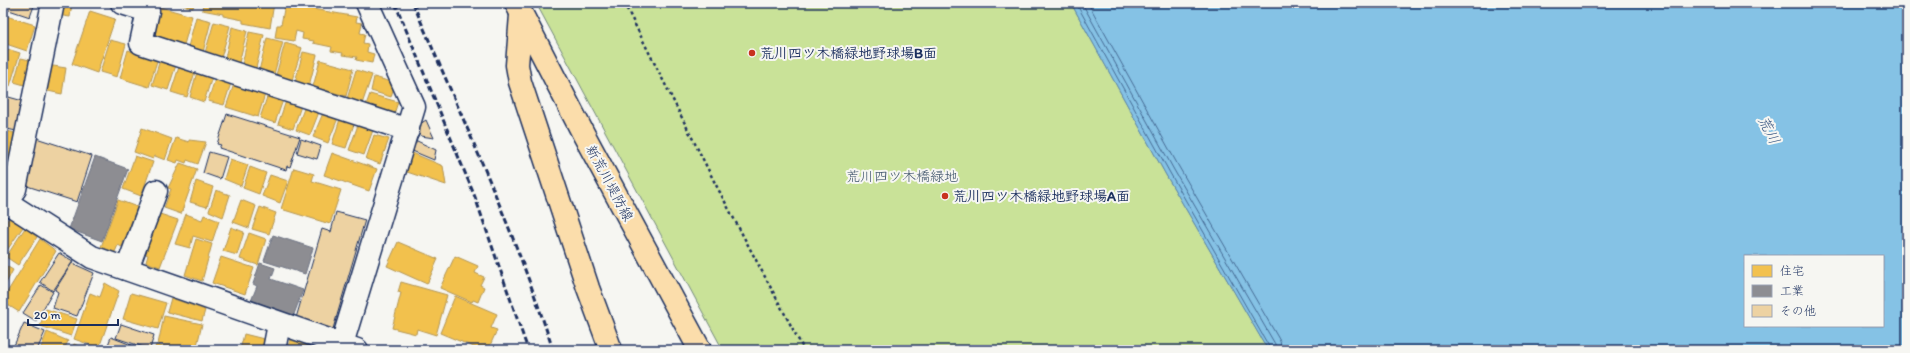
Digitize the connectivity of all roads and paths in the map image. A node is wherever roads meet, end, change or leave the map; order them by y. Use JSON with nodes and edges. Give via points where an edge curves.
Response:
{"nodes":[{"id":1,"x":52,"y":3,"type":"edge"},
{"id":2,"x":122,"y":3,"type":"edge"},
{"id":3,"x":367,"y":3,"type":"edge"},
{"id":4,"x":624,"y":3,"type":"edge"},
{"id":5,"x":518,"y":9,"type":"edge"},
{"id":6,"x":408,"y":130,"type":"junction"},
{"id":7,"x":156,"y":191,"type":"dead end"},
{"id":8,"x":4,"y":203,"type":"edge"},
{"id":9,"x":127,"y":269,"type":"junction"},
{"id":10,"x":279,"y":324,"type":"junction"},
{"id":11,"x":349,"y":347,"type":"edge"},
{"id":12,"x":274,"y":350,"type":"edge"},
{"id":13,"x":611,"y":350,"type":"edge"},
{"id":14,"x":700,"y":350,"type":"edge"},
{"id":15,"x":804,"y":350,"type":"edge"}],
"edges":[{"from":1,"to":8,"type":"street","via":[[15,189]]},
{"from":2,"to":6,"type":"street","via":[[148,11],[141,43]]},
{"from":3,"to":6,"type":"street","via":[[414,107]]},
{"from":4,"to":15,"type":"path","via":[[716,185]]},
{"from":5,"to":13,"type":"main road","name":"新荒川堤防線","via":[[520,82]]},
{"from":5,"to":14,"type":"main road","name":"新荒川堤防線"},
{"from":6,"to":11,"type":"street"},
{"from":7,"to":9,"type":"street"},
{"from":8,"to":9,"type":"street","via":[[92,257]]},
{"from":9,"to":10,"type":"street"},
{"from":10,"to":11,"type":"street"},
{"from":10,"to":12,"type":"street"}]}
